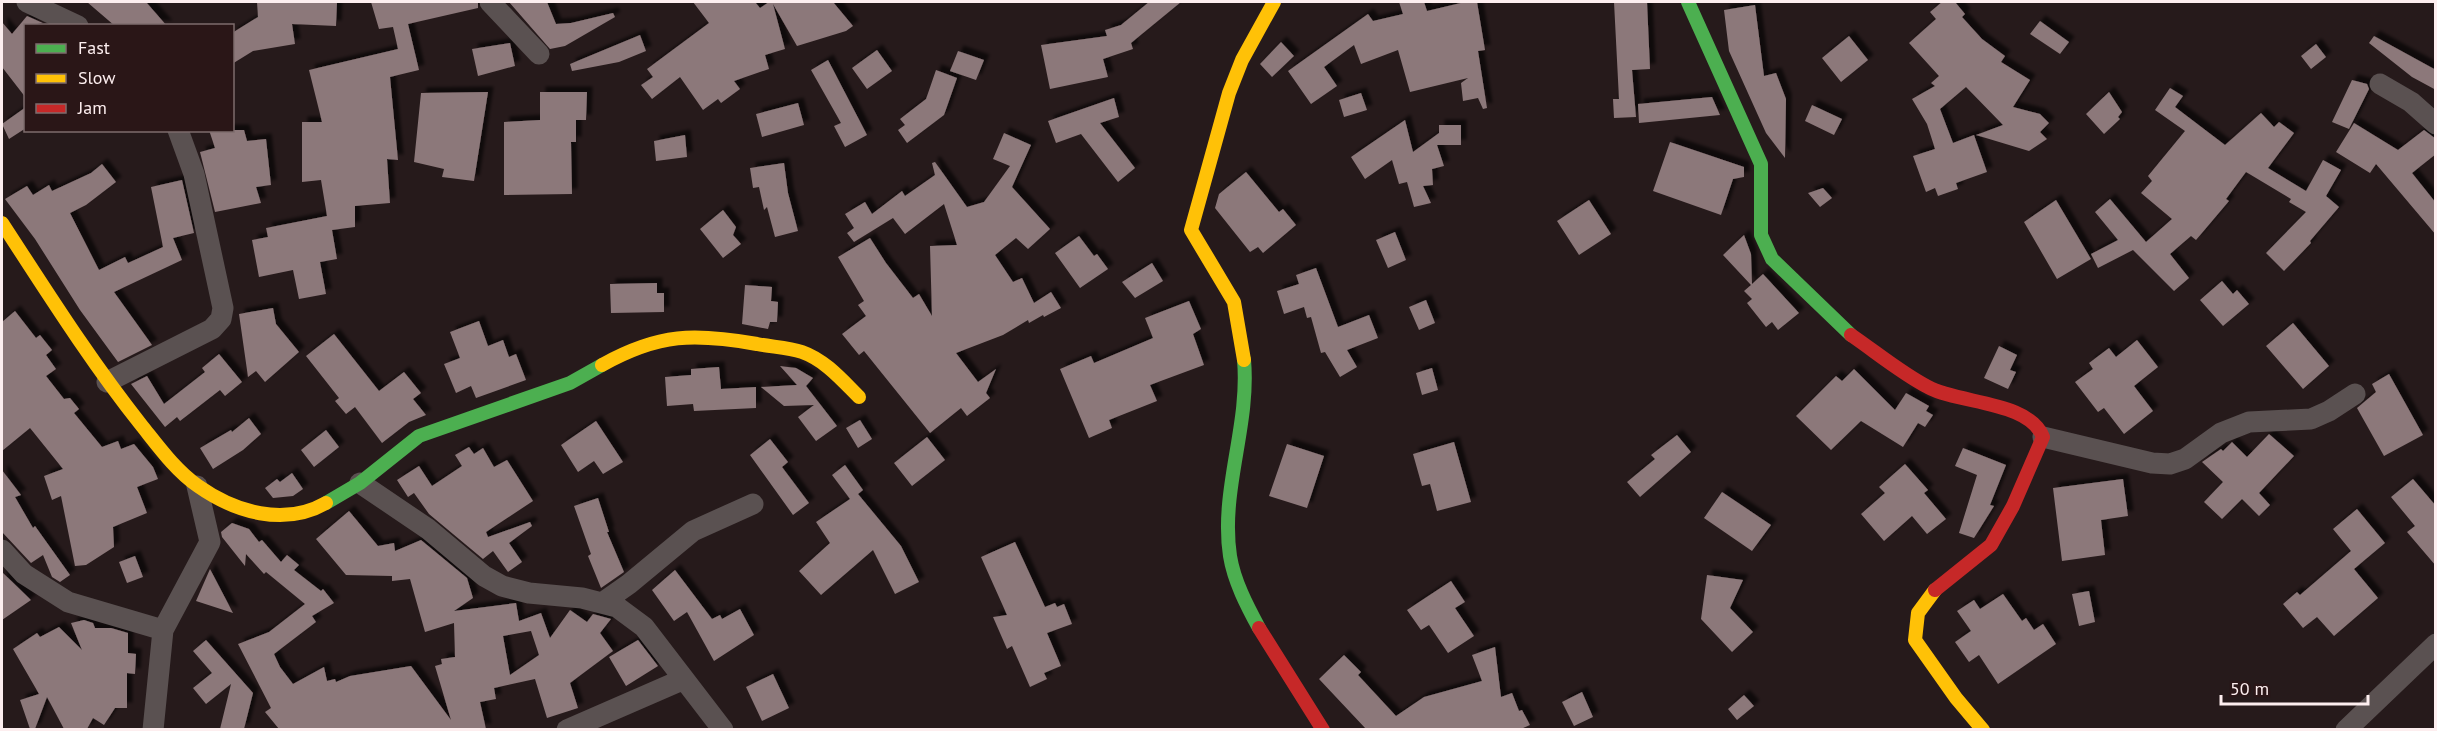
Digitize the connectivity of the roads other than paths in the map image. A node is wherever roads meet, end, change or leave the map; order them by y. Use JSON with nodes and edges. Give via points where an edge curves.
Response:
{"nodes":[{"id":1,"x":27,"y":2,"type":"edge"},
{"id":2,"x":490,"y":2,"type":"edge"},
{"id":3,"x":1274,"y":2,"type":"edge"},
{"id":4,"x":1688,"y":2,"type":"edge"},
{"id":5,"x":74,"y":24,"type":"edge"},
{"id":6,"x":539,"y":54,"type":"dead end"},
{"id":7,"x":2380,"y":84,"type":"dead end"},
{"id":8,"x":2436,"y":124,"type":"edge"},
{"id":9,"x":179,"y":132,"type":"edge"},
{"id":10,"x":2,"y":223,"type":"edge"},
{"id":11,"x":107,"y":382,"type":"junction"},
{"id":12,"x":2355,"y":394,"type":"dead end"},
{"id":13,"x":859,"y":397,"type":"dead end"},
{"id":14,"x":2043,"y":437,"type":"junction"},
{"id":15,"x":360,"y":483,"type":"junction"},
{"id":16,"x":197,"y":486,"type":"junction"},
{"id":17,"x":753,"y":504,"type":"dead end"},
{"id":18,"x":2,"y":550,"type":"edge"},
{"id":19,"x":602,"y":603,"type":"junction"},
{"id":20,"x":163,"y":630,"type":"junction"},
{"id":21,"x":2436,"y":644,"type":"edge"},
{"id":22,"x":684,"y":679,"type":"junction"},
{"id":23,"x":153,"y":729,"type":"edge"},
{"id":24,"x":567,"y":729,"type":"edge"},
{"id":25,"x":723,"y":729,"type":"edge"},
{"id":26,"x":1323,"y":729,"type":"edge"},
{"id":27,"x":1983,"y":729,"type":"edge"},
{"id":28,"x":2346,"y":729,"type":"edge"}],
"edges":[{"from":1,"to":5,"type":"street"},
{"from":2,"to":6,"type":"street"},
{"from":3,"to":26,"type":"street","via":[[1229,93],[1191,230],[1232,295],[1245,363],[1245,407],[1228,528],[1230,558],[1245,602]]},
{"from":4,"to":14,"type":"street","via":[[1761,165],[1761,235],[1772,259],[1846,332],[1929,387],[2022,415],[2039,427]]},
{"from":7,"to":8,"type":"street","via":[[2411,102]]},
{"from":9,"to":11,"type":"street","via":[[194,174],[223,308],[221,319],[212,329]]},
{"from":10,"to":11,"type":"street"},
{"from":11,"to":16,"type":"street","via":[[161,450]]},
{"from":12,"to":14,"type":"street","via":[[2311,419],[2249,422],[2221,433],[2185,459],[2170,464]]},
{"from":13,"to":15,"type":"street","via":[[831,369],[802,352],[715,337],[675,337],[630,349],[570,383],[419,436]]},
{"from":14,"to":27,"type":"street","via":[[1990,546],[1942,582],[1918,612],[1915,640]]},
{"from":15,"to":16,"type":"street","via":[[315,509],[279,517],[249,512]]},
{"from":15,"to":19,"type":"street","via":[[502,586]]},
{"from":16,"to":20,"type":"street","via":[[210,542]]},
{"from":17,"to":19,"type":"street","via":[[693,531]]},
{"from":18,"to":20,"type":"street","via":[[24,574],[68,602]]},
{"from":19,"to":22,"type":"street","via":[[617,607],[644,627]]},
{"from":20,"to":23,"type":"street"},
{"from":21,"to":28,"type":"street"},
{"from":22,"to":24,"type":"street"},
{"from":22,"to":25,"type":"street"}]}
